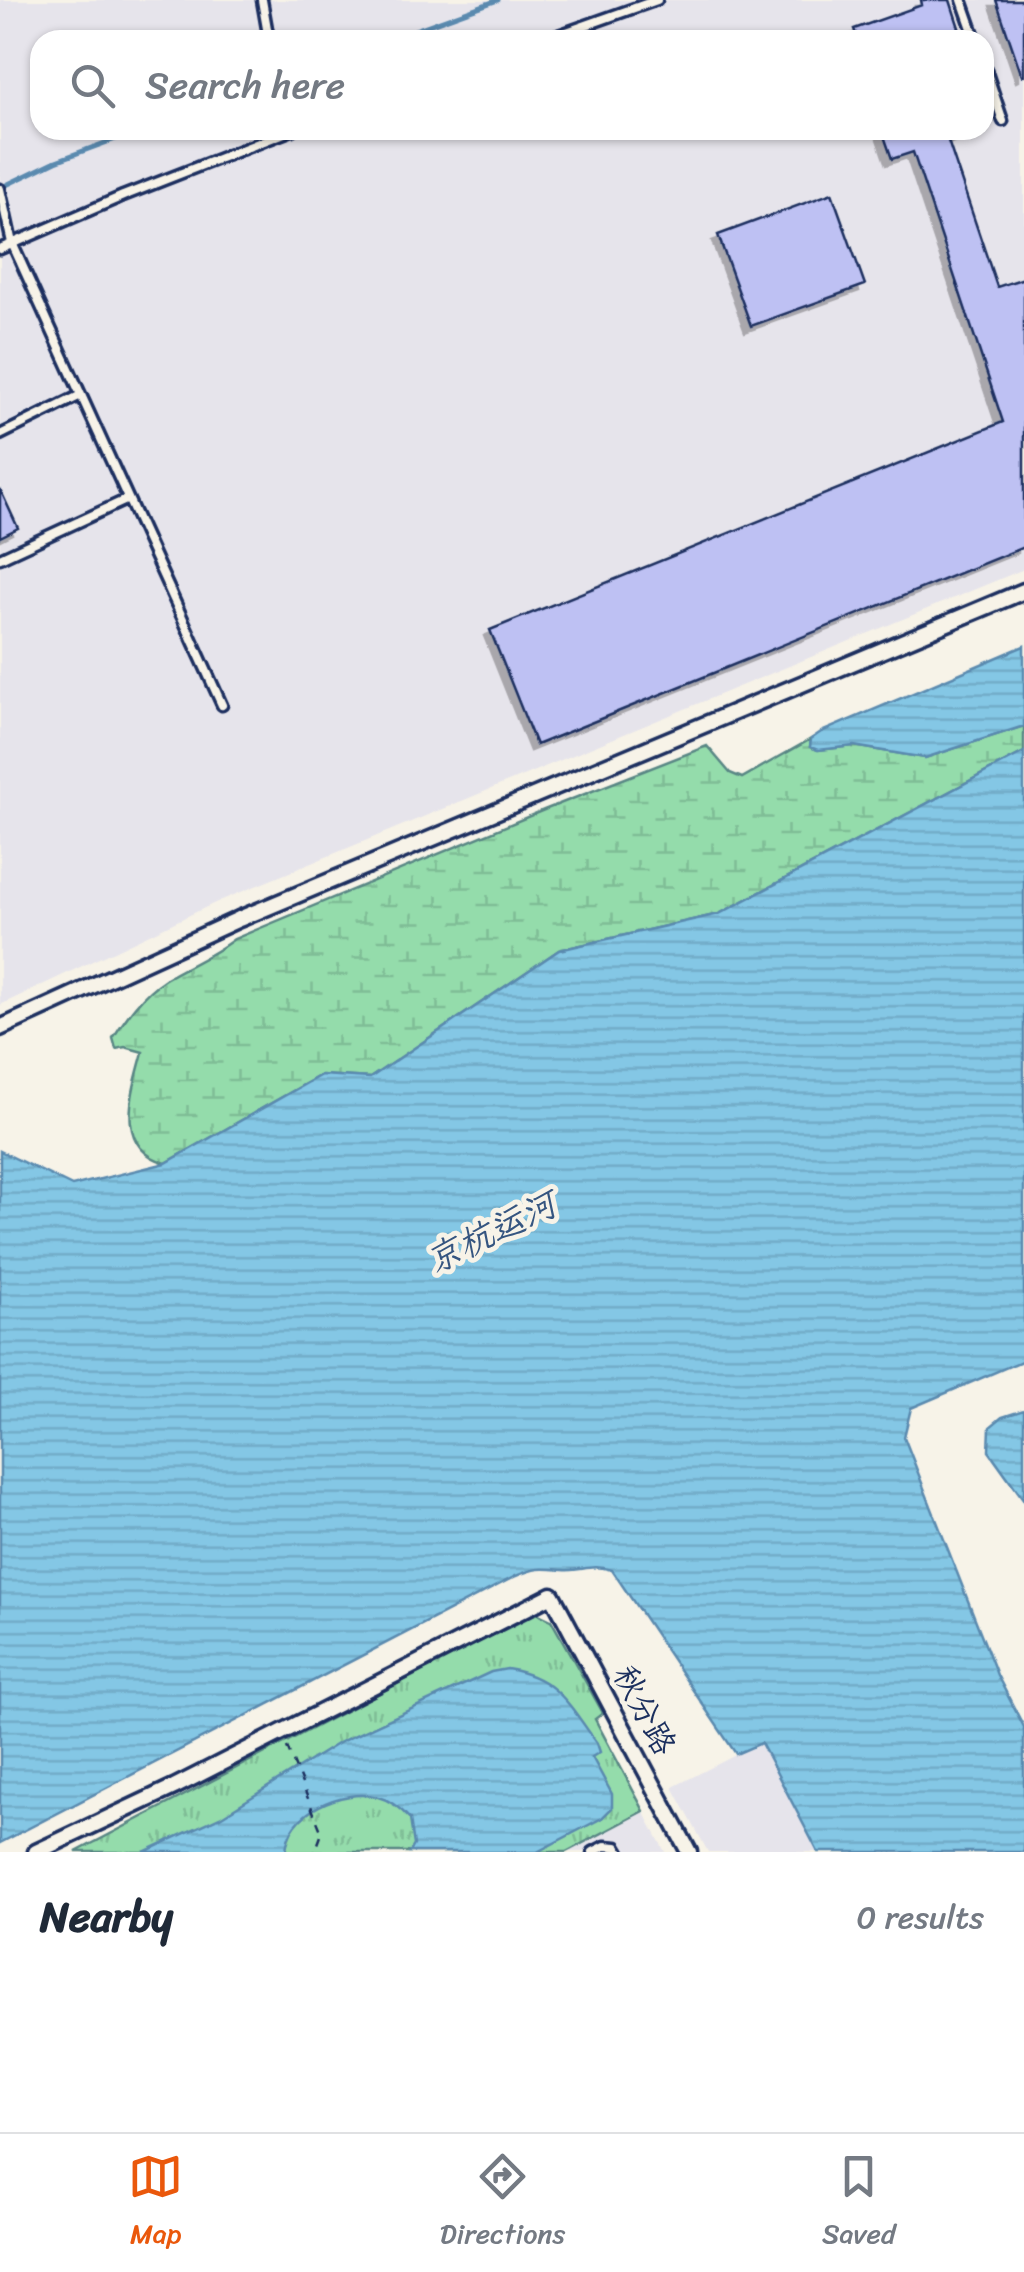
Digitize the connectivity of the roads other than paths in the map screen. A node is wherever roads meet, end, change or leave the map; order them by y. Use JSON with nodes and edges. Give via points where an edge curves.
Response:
{"nodes":[{"id":1,"x":262,"y":0,"type":"edge"},
{"id":2,"x":657,"y":0,"type":"edge"},
{"id":3,"x":962,"y":0,"type":"edge"},
{"id":4,"x":267,"y":30,"type":"edge"},
{"id":5,"x":572,"y":30,"type":"edge"},
{"id":6,"x":972,"y":30,"type":"edge"},
{"id":7,"x":994,"y":94,"type":"edge"},
{"id":8,"x":1003,"y":121,"type":"dead end"},
{"id":9,"x":267,"y":140,"type":"edge"},
{"id":10,"x":0,"y":188,"type":"edge"},
{"id":11,"x":12,"y":243,"type":"junction"},
{"id":12,"x":0,"y":249,"type":"edge"},
{"id":13,"x":81,"y":395,"type":"junction"},
{"id":14,"x":0,"y":435,"type":"edge"},
{"id":15,"x":128,"y":498,"type":"junction"},
{"id":16,"x":0,"y":558,"type":"edge"},
{"id":17,"x":1024,"y":591,"type":"edge"},
{"id":18,"x":222,"y":705,"type":"dead end"},
{"id":19,"x":0,"y":1028,"type":"edge"},
{"id":20,"x":36,"y":1852,"type":"edge"},
{"id":21,"x":592,"y":1852,"type":"edge"},
{"id":22,"x":620,"y":1852,"type":"edge"},
{"id":23,"x":689,"y":1852,"type":"edge"}],
"edges":[{"from":1,"to":4,"type":"lane"},
{"from":2,"to":5,"type":"lane"},
{"from":3,"to":6,"type":"lane"},
{"from":7,"to":8,"type":"lane"},
{"from":9,"to":11,"type":"lane"},
{"from":10,"to":11,"type":"lane"},
{"from":11,"to":12,"type":"lane"},
{"from":11,"to":13,"type":"lane"},
{"from":13,"to":14,"type":"lane"},
{"from":13,"to":15,"type":"lane"},
{"from":15,"to":16,"type":"lane"},
{"from":15,"to":18,"type":"lane"},
{"from":17,"to":19,"type":"street","via":[[239,919]]},
{"from":20,"to":23,"type":"street","name":"秋分路","via":[[552,1595]]},
{"from":21,"to":22,"type":"lane","via":[[605,1846]]}]}
